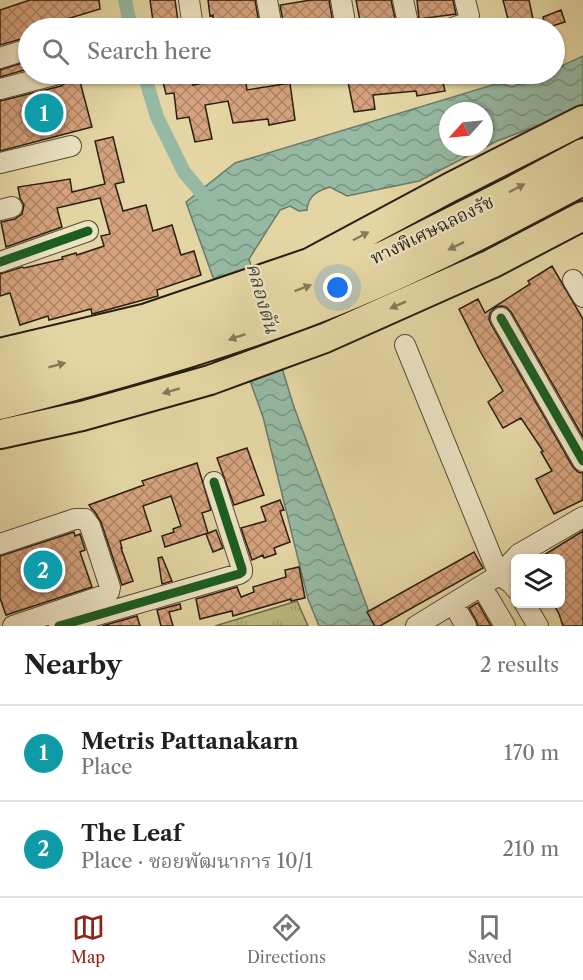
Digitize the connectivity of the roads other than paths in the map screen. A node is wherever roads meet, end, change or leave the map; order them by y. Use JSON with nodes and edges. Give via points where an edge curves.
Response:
{"nodes":[{"id":1,"x":189,"y":0,"type":"edge"},
{"id":2,"x":267,"y":0,"type":"edge"},
{"id":3,"x":341,"y":0,"type":"edge"},
{"id":4,"x":404,"y":0,"type":"edge"},
{"id":5,"x":465,"y":0,"type":"edge"},
{"id":6,"x":192,"y":18,"type":"edge"},
{"id":7,"x":270,"y":18,"type":"edge"},
{"id":8,"x":344,"y":18,"type":"edge"},
{"id":9,"x":408,"y":18,"type":"edge"},
{"id":10,"x":468,"y":18,"type":"edge"},
{"id":11,"x":18,"y":52,"type":"edge"},
{"id":12,"x":0,"y":58,"type":"edge"},
{"id":13,"x":19,"y":84,"type":"edge"},
{"id":14,"x":0,"y":89,"type":"edge"},
{"id":15,"x":583,"y":120,"type":"edge"},
{"id":16,"x":71,"y":146,"type":"dead end"},
{"id":17,"x":583,"y":153,"type":"edge"},
{"id":18,"x":0,"y":163,"type":"edge"},
{"id":19,"x":583,"y":182,"type":"edge"},
{"id":20,"x":583,"y":216,"type":"edge"},
{"id":21,"x":88,"y":231,"type":"dead end"},
{"id":22,"x":0,"y":262,"type":"edge"},
{"id":23,"x":501,"y":318,"type":"dead end"},
{"id":24,"x":405,"y":345,"type":"dead end"},
{"id":25,"x":0,"y":353,"type":"edge"},
{"id":26,"x":0,"y":380,"type":"edge"},
{"id":27,"x":0,"y":405,"type":"edge"},
{"id":28,"x":0,"y":434,"type":"edge"},
{"id":29,"x":583,"y":461,"type":"edge"},
{"id":30,"x":214,"y":482,"type":"dead end"},
{"id":31,"x":583,"y":517,"type":"edge"},
{"id":32,"x":0,"y":544,"type":"edge"},
{"id":33,"x":508,"y":582,"type":"edge"},
{"id":34,"x":488,"y":597,"type":"junction"},
{"id":35,"x":528,"y":608,"type":"edge"},
{"id":36,"x":463,"y":620,"type":"edge"},
{"id":37,"x":13,"y":626,"type":"edge"},
{"id":38,"x":59,"y":626,"type":"edge"},
{"id":39,"x":416,"y":626,"type":"edge"},
{"id":40,"x":438,"y":626,"type":"edge"},
{"id":41,"x":505,"y":626,"type":"edge"},
{"id":42,"x":538,"y":626,"type":"edge"}],
"edges":[{"from":1,"to":6,"type":"street"},
{"from":2,"to":7,"type":"street"},
{"from":3,"to":8,"type":"street"},
{"from":4,"to":9,"type":"street"},
{"from":5,"to":10,"type":"street"},
{"from":11,"to":12,"type":"street"},
{"from":13,"to":14,"type":"street"},
{"from":25,"to":15,"type":"highway","one_way":true,"via":[[147,318],[309,263]]},
{"from":16,"to":18,"type":"street"},
{"from":26,"to":17,"type":"highway","name":"ทางพิเศษฉลองรัช","one_way":true,"via":[[158,337],[297,290],[387,254]]},
{"from":19,"to":27,"type":"highway","name":"ทางพิเศษฉลองรัช","one_way":true,"via":[[394,276],[301,315],[168,360]]},
{"from":20,"to":28,"type":"highway","one_way":true,"via":[[491,264],[325,338],[210,380]]},
{"from":21,"to":22,"type":"street"},
{"from":23,"to":29,"type":"street"},
{"from":24,"to":33,"type":"street"},
{"from":30,"to":38,"type":"street","via":[[242,572]]},
{"from":31,"to":33,"type":"street","via":[[519,554]]},
{"from":32,"to":37,"type":"street","via":[[81,518],[89,524],[110,586],[105,595]]},
{"from":33,"to":34,"type":"street"},
{"from":33,"to":39,"type":"street"},
{"from":34,"to":36,"type":"street"},
{"from":34,"to":41,"type":"street"},
{"from":35,"to":42,"type":"street"},
{"from":36,"to":40,"type":"street"}]}
